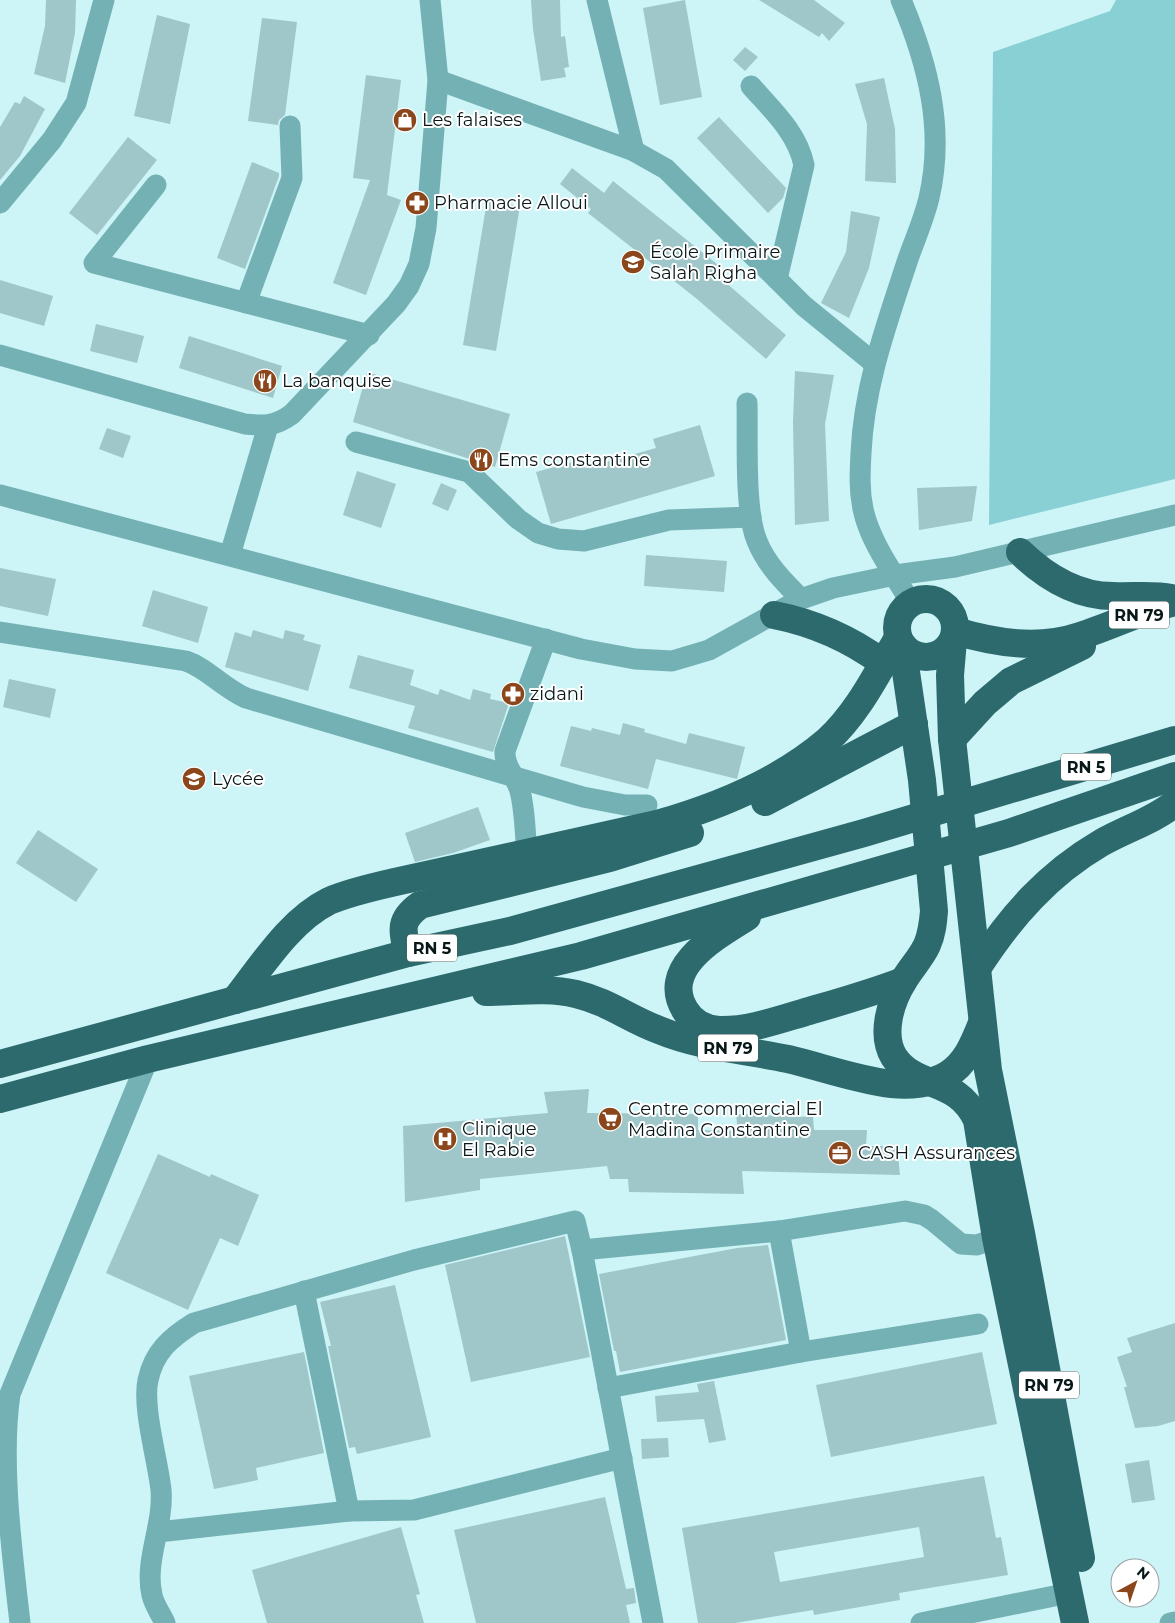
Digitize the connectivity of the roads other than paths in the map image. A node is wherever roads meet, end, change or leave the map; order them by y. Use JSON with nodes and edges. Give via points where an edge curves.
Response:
{"nodes":[{"id":1,"x":104,"y":0,"type":"edge"},
{"id":2,"x":430,"y":0,"type":"edge"},
{"id":3,"x":597,"y":0,"type":"edge"},
{"id":4,"x":901,"y":0,"type":"edge"},
{"id":5,"x":438,"y":80,"type":"junction"},
{"id":6,"x":751,"y":86,"type":"dead end"},
{"id":7,"x":290,"y":126,"type":"dead end"},
{"id":8,"x":634,"y":151,"type":"junction"},
{"id":9,"x":156,"y":185,"type":"dead end"},
{"id":10,"x":0,"y":203,"type":"edge"},
{"id":11,"x":777,"y":279,"type":"junction"},
{"id":12,"x":246,"y":303,"type":"junction"},
{"id":13,"x":369,"y":335,"type":"junction"},
{"id":14,"x":0,"y":355,"type":"edge"},
{"id":15,"x":874,"y":363,"type":"junction"},
{"id":16,"x":747,"y":403,"type":"dead end"},
{"id":17,"x":268,"y":426,"type":"junction"},
{"id":18,"x":356,"y":442,"type":"dead end"},
{"id":19,"x":0,"y":495,"type":"edge"},
{"id":20,"x":1175,"y":515,"type":"edge"},
{"id":21,"x":751,"y":517,"type":"junction"},
{"id":22,"x":1020,"y":552,"type":"junction"},
{"id":23,"x":230,"y":555,"type":"junction"},
{"id":24,"x":895,"y":575,"type":"junction"},
{"id":25,"x":801,"y":600,"type":"junction"},
{"id":26,"x":1175,"y":601,"type":"edge"},
{"id":27,"x":911,"y":603,"type":"junction"},
{"id":28,"x":774,"y":615,"type":"junction"},
{"id":29,"x":1102,"y":628,"type":"junction"},
{"id":30,"x":0,"y":632,"type":"edge"},
{"id":31,"x":954,"y":635,"type":"junction"},
{"id":32,"x":546,"y":640,"type":"junction"},
{"id":33,"x":894,"y":649,"type":"junction"},
{"id":34,"x":914,"y":724,"type":"junction"},
{"id":35,"x":952,"y":739,"type":"junction"},
{"id":36,"x":1175,"y":740,"type":"edge"},
{"id":37,"x":514,"y":776,"type":"junction"},
{"id":38,"x":1175,"y":776,"type":"edge"},
{"id":39,"x":1175,"y":803,"type":"edge"},
{"id":40,"x":647,"y":805,"type":"dead end"},
{"id":41,"x":527,"y":853,"type":"junction"},
{"id":42,"x":767,"y":904,"type":"junction"},
{"id":43,"x":408,"y":953,"type":"junction"},
{"id":44,"x":978,"y":967,"type":"junction"},
{"id":45,"x":903,"y":981,"type":"junction"},
{"id":46,"x":450,"y":987,"type":"junction"},
{"id":47,"x":235,"y":1000,"type":"junction"},
{"id":48,"x":982,"y":1022,"type":"junction"},
{"id":49,"x":148,"y":1059,"type":"junction"},
{"id":50,"x":0,"y":1064,"type":"edge"},
{"id":51,"x":933,"y":1081,"type":"junction"},
{"id":52,"x":0,"y":1099,"type":"edge"},
{"id":53,"x":779,"y":1231,"type":"junction"},
{"id":54,"x":996,"y":1238,"type":"junction"},
{"id":55,"x":582,"y":1250,"type":"junction"},
{"id":56,"x":304,"y":1291,"type":"junction"},
{"id":57,"x":978,"y":1324,"type":"dead end"},
{"id":58,"x":801,"y":1352,"type":"junction"},
{"id":59,"x":608,"y":1388,"type":"junction"},
{"id":60,"x":622,"y":1458,"type":"junction"},
{"id":61,"x":4,"y":1510,"type":"edge"},
{"id":62,"x":348,"y":1511,"type":"junction"},
{"id":63,"x":158,"y":1532,"type":"junction"},
{"id":64,"x":1069,"y":1593,"type":"junction"},
{"id":65,"x":1175,"y":1622,"type":"edge"},
{"id":66,"x":20,"y":1623,"type":"edge"},
{"id":67,"x":165,"y":1623,"type":"edge"},
{"id":68,"x":653,"y":1623,"type":"edge"},
{"id":69,"x":922,"y":1623,"type":"edge"},
{"id":70,"x":1075,"y":1623,"type":"edge"},
{"id":71,"x":1094,"y":1623,"type":"edge"},
{"id":72,"x":1170,"y":1623,"type":"edge"}],
"edges":[{"from":1,"to":10,"type":"street","via":[[76,103],[52,140]]},
{"from":2,"to":5,"type":"street"},
{"from":3,"to":8,"type":"street"},
{"from":4,"to":15,"type":"street","via":[[920,44],[932,98],[935,150],[929,198]]},
{"from":5,"to":8,"type":"street"},
{"from":5,"to":13,"type":"street","via":[[426,228],[419,264],[405,292]]},
{"from":6,"to":11,"type":"street","via":[[790,131],[800,148],[804,165]]},
{"from":7,"to":12,"type":"street","via":[[292,178]]},
{"from":8,"to":11,"type":"street","via":[[666,170]]},
{"from":9,"to":12,"type":"street","via":[[94,263]]},
{"from":11,"to":15,"type":"street","via":[[804,306]]},
{"from":12,"to":13,"type":"street"},
{"from":13,"to":17,"type":"street","via":[[292,414],[282,422]]},
{"from":14,"to":17,"type":"street","via":[[245,424]]},
{"from":15,"to":24,"type":"street","via":[[862,430],[859,487],[872,536]]},
{"from":16,"to":21,"type":"street"},
{"from":17,"to":23,"type":"street"},
{"from":18,"to":21,"type":"street","via":[[470,472],[518,519],[538,533],[558,539],[584,541],[669,520]]},
{"from":19,"to":23,"type":"street"},
{"from":20,"to":22,"type":"street"},
{"from":21,"to":25,"type":"street","via":[[756,541],[770,566]]},
{"from":22,"to":24,"type":"street","via":[[955,567]]},
{"from":22,"to":26,"type":"highway","via":[[1042,572],[1074,590],[1096,595],[1154,596]]},
{"from":23,"to":32,"type":"street"},
{"from":24,"to":25,"type":"street","via":[[833,588]]},
{"from":24,"to":27,"type":"street"},
{"from":25,"to":28,"type":"street"},
{"from":26,"to":29,"type":"highway","number":"RN 79"},
{"from":27,"to":31,"type":"highway","via":[[926,599],[941,604],[952,615]]},
{"from":27,"to":33,"type":"highway","via":[[904,608],[897,622]]},
{"from":28,"to":32,"type":"street","via":[[709,650],[672,661],[635,659]]},
{"from":28,"to":33,"type":"highway","via":[[836,633],[864,648]]},
{"from":29,"to":31,"type":"highway","via":[[1054,642],[1029,644]]},
{"from":29,"to":35,"type":"highway","via":[[1084,644],[1025,672],[997,691]]},
{"from":30,"to":37,"type":"street","via":[[186,661],[246,698]]},
{"from":31,"to":33,"type":"highway","via":[[948,647],[933,657]]},
{"from":31,"to":35,"type":"highway","number":"RN 79","via":[[950,675]]},
{"from":32,"to":37,"type":"street","via":[[505,751],[506,764]]},
{"from":33,"to":34,"type":"highway","number":"RN 79"},
{"from":33,"to":41,"type":"highway","via":[[851,713],[827,740],[789,768],[752,789],[694,814]]},
{"from":34,"to":43,"type":"highway","via":[[715,824],[610,858],[420,905],[408,914],[402,929]]},
{"from":34,"to":45,"type":"highway","number":"RN 79","via":[[934,911],[928,942]]},
{"from":35,"to":44,"type":"highway","number":"RN 79"},
{"from":36,"to":43,"type":"highway","number":"RN 5","via":[[864,833],[510,931]]},
{"from":37,"to":40,"type":"street","via":[[604,802]]},
{"from":37,"to":41,"type":"street","via":[[522,797]]},
{"from":38,"to":42,"type":"highway","number":"RN 5","via":[[1009,834]]},
{"from":39,"to":44,"type":"highway","via":[[1158,816],[1103,842],[1050,878],[1007,925]]},
{"from":41,"to":47,"type":"highway","via":[[358,891],[328,902],[302,920],[282,941]]},
{"from":42,"to":45,"type":"highway","number":"RN 79","via":[[710,942],[685,966],[678,994],[686,1012],[701,1025],[721,1030],[753,1026]]},
{"from":42,"to":46,"type":"highway","number":"RN 5","via":[[581,956]]},
{"from":43,"to":47,"type":"highway","number":"RN 5"},
{"from":44,"to":48,"type":"highway","number":"RN 79"},
{"from":45,"to":51,"type":"highway","number":"RN 79","via":[[892,1006],[888,1038],[901,1066]]},
{"from":46,"to":49,"type":"highway","number":"RN 5"},
{"from":46,"to":51,"type":"highway","number":"RN 79","via":[[484,992],[558,990],[607,1003],[658,1030],[687,1040],[788,1059],[892,1084]]},
{"from":47,"to":50,"type":"highway","number":"RN 5"},
{"from":48,"to":51,"type":"highway","number":"RN 79","via":[[969,1053],[947,1075]]},
{"from":48,"to":71,"type":"highway","number":"RN 79","via":[[989,1078]]},
{"from":49,"to":52,"type":"highway","number":"RN 5"},
{"from":49,"to":61,"type":"street","via":[[10,1394],[4,1418],[2,1452]]},
{"from":51,"to":54,"type":"highway","number":"RN 79","via":[[958,1094],[977,1120]]},
{"from":53,"to":54,"type":"street","via":[[905,1211],[924,1215],[961,1244],[977,1245]]},
{"from":53,"to":55,"type":"street"},
{"from":53,"to":58,"type":"street"},
{"from":54,"to":64,"type":"highway","number":"RN 79"},
{"from":55,"to":56,"type":"street","via":[[576,1221],[414,1260]]},
{"from":55,"to":59,"type":"street"},
{"from":56,"to":62,"type":"street"},
{"from":56,"to":63,"type":"street","via":[[194,1323],[163,1346],[152,1363],[147,1401],[161,1490],[162,1515]]},
{"from":57,"to":58,"type":"street"},
{"from":58,"to":59,"type":"street"},
{"from":59,"to":60,"type":"street"},
{"from":60,"to":62,"type":"street","via":[[414,1510]]},
{"from":60,"to":68,"type":"street"},
{"from":61,"to":66,"type":"street"},
{"from":62,"to":63,"type":"street"},
{"from":63,"to":67,"type":"street","via":[[150,1575],[152,1597]]},
{"from":64,"to":69,"type":"street"},
{"from":64,"to":70,"type":"highway","number":"RN 79"},
{"from":65,"to":72,"type":"street"}]}
